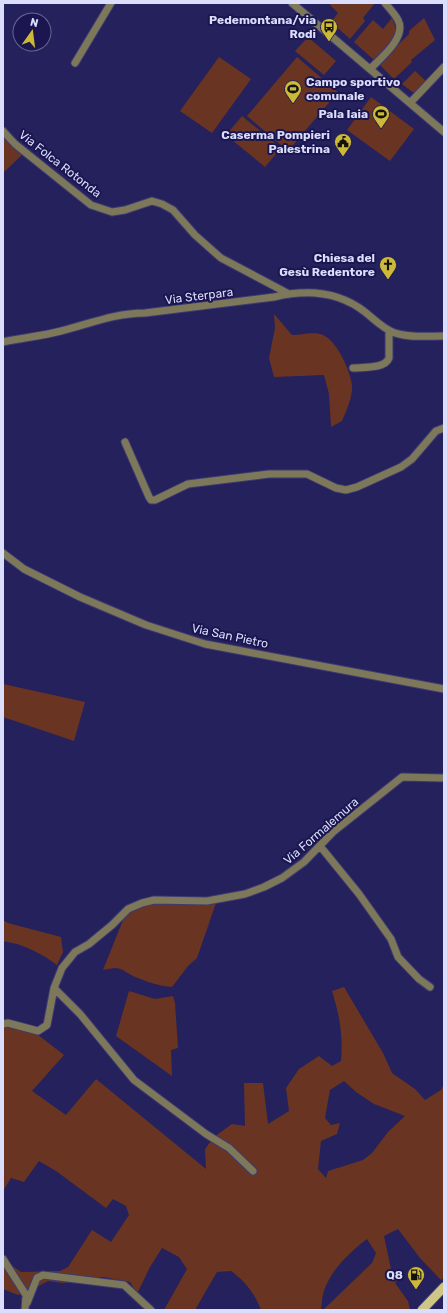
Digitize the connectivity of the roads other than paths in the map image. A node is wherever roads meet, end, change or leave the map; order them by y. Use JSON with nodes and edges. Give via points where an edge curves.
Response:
{"nodes":[{"id":1,"x":110,"y":3,"type":"edge"},
{"id":2,"x":292,"y":3,"type":"edge"},
{"id":3,"x":385,"y":3,"type":"edge"},
{"id":4,"x":75,"y":63,"type":"dead end"},
{"id":5,"x":444,"y":67,"type":"edge"},
{"id":6,"x":370,"y":69,"type":"junction"},
{"id":7,"x":410,"y":103,"type":"junction"},
{"id":8,"x":3,"y":131,"type":"edge"},
{"id":9,"x":444,"y":132,"type":"edge"},
{"id":10,"x":290,"y":294,"type":"junction"},
{"id":11,"x":389,"y":331,"type":"junction"},
{"id":12,"x":444,"y":336,"type":"edge"},
{"id":13,"x":3,"y":342,"type":"edge"},
{"id":14,"x":353,"y":368,"type":"dead end"},
{"id":15,"x":444,"y":428,"type":"edge"},
{"id":16,"x":125,"y":442,"type":"dead end"},
{"id":17,"x":3,"y":553,"type":"edge"},
{"id":18,"x":444,"y":689,"type":"edge"},
{"id":19,"x":444,"y":778,"type":"edge"},
{"id":20,"x":320,"y":846,"type":"junction"},
{"id":21,"x":430,"y":987,"type":"dead end"},
{"id":22,"x":54,"y":988,"type":"junction"},
{"id":23,"x":3,"y":1024,"type":"edge"},
{"id":24,"x":253,"y":1171,"type":"dead end"},
{"id":25,"x":3,"y":1259,"type":"edge"},
{"id":26,"x":444,"y":1287,"type":"edge"},
{"id":27,"x":26,"y":1306,"type":"edge"},
{"id":28,"x":151,"y":1310,"type":"edge"},
{"id":29,"x":422,"y":1310,"type":"edge"}],
"edges":[{"from":1,"to":4,"type":"street"},
{"from":2,"to":6,"type":"street"},
{"from":3,"to":6,"type":"street","via":[[398,19],[400,32]]},
{"from":5,"to":7,"type":"street"},
{"from":6,"to":7,"type":"street"},
{"from":7,"to":9,"type":"street"},
{"from":8,"to":10,"type":"street","name":"Via Folca Rotonda","via":[[15,144],[91,205],[112,212],[152,201],[162,204],[173,210],[195,235],[221,258]]},
{"from":10,"to":11,"type":"street","name":"Via Sterpara","via":[[316,293],[343,299]]},
{"from":10,"to":13,"type":"street","name":"Via Sterpara","via":[[145,313],[127,313],[62,331]]},
{"from":11,"to":12,"type":"street","name":"Via Sterpara","via":[[407,335]]},
{"from":11,"to":14,"type":"street","via":[[387,362]]},
{"from":15,"to":16,"type":"street","via":[[436,432],[402,467],[357,488],[336,488],[307,474],[269,474],[188,484],[155,500],[149,497]]},
{"from":17,"to":18,"type":"street","name":"Via San Pietro","via":[[24,569],[80,597],[146,625],[205,644]]},
{"from":19,"to":20,"type":"street","name":"Via Formalemura","via":[[402,777],[333,832]]},
{"from":20,"to":21,"type":"street","via":[[391,939],[398,957]]},
{"from":20,"to":22,"type":"street","name":"Via Formalemura","via":[[282,878],[245,894],[207,901],[154,900],[133,906],[112,926],[75,952],[62,968]]},
{"from":22,"to":23,"type":"street","name":"Via Formalemura","via":[[47,1026],[33,1031],[8,1023]]},
{"from":22,"to":24,"type":"street","via":[[80,1014],[134,1080],[206,1134],[229,1148]]},
{"from":25,"to":27,"type":"street","via":[[26,1295]]},
{"from":26,"to":29,"type":"main road"},
{"from":27,"to":28,"type":"street","via":[[38,1278],[43,1275],[124,1285]]}]}
